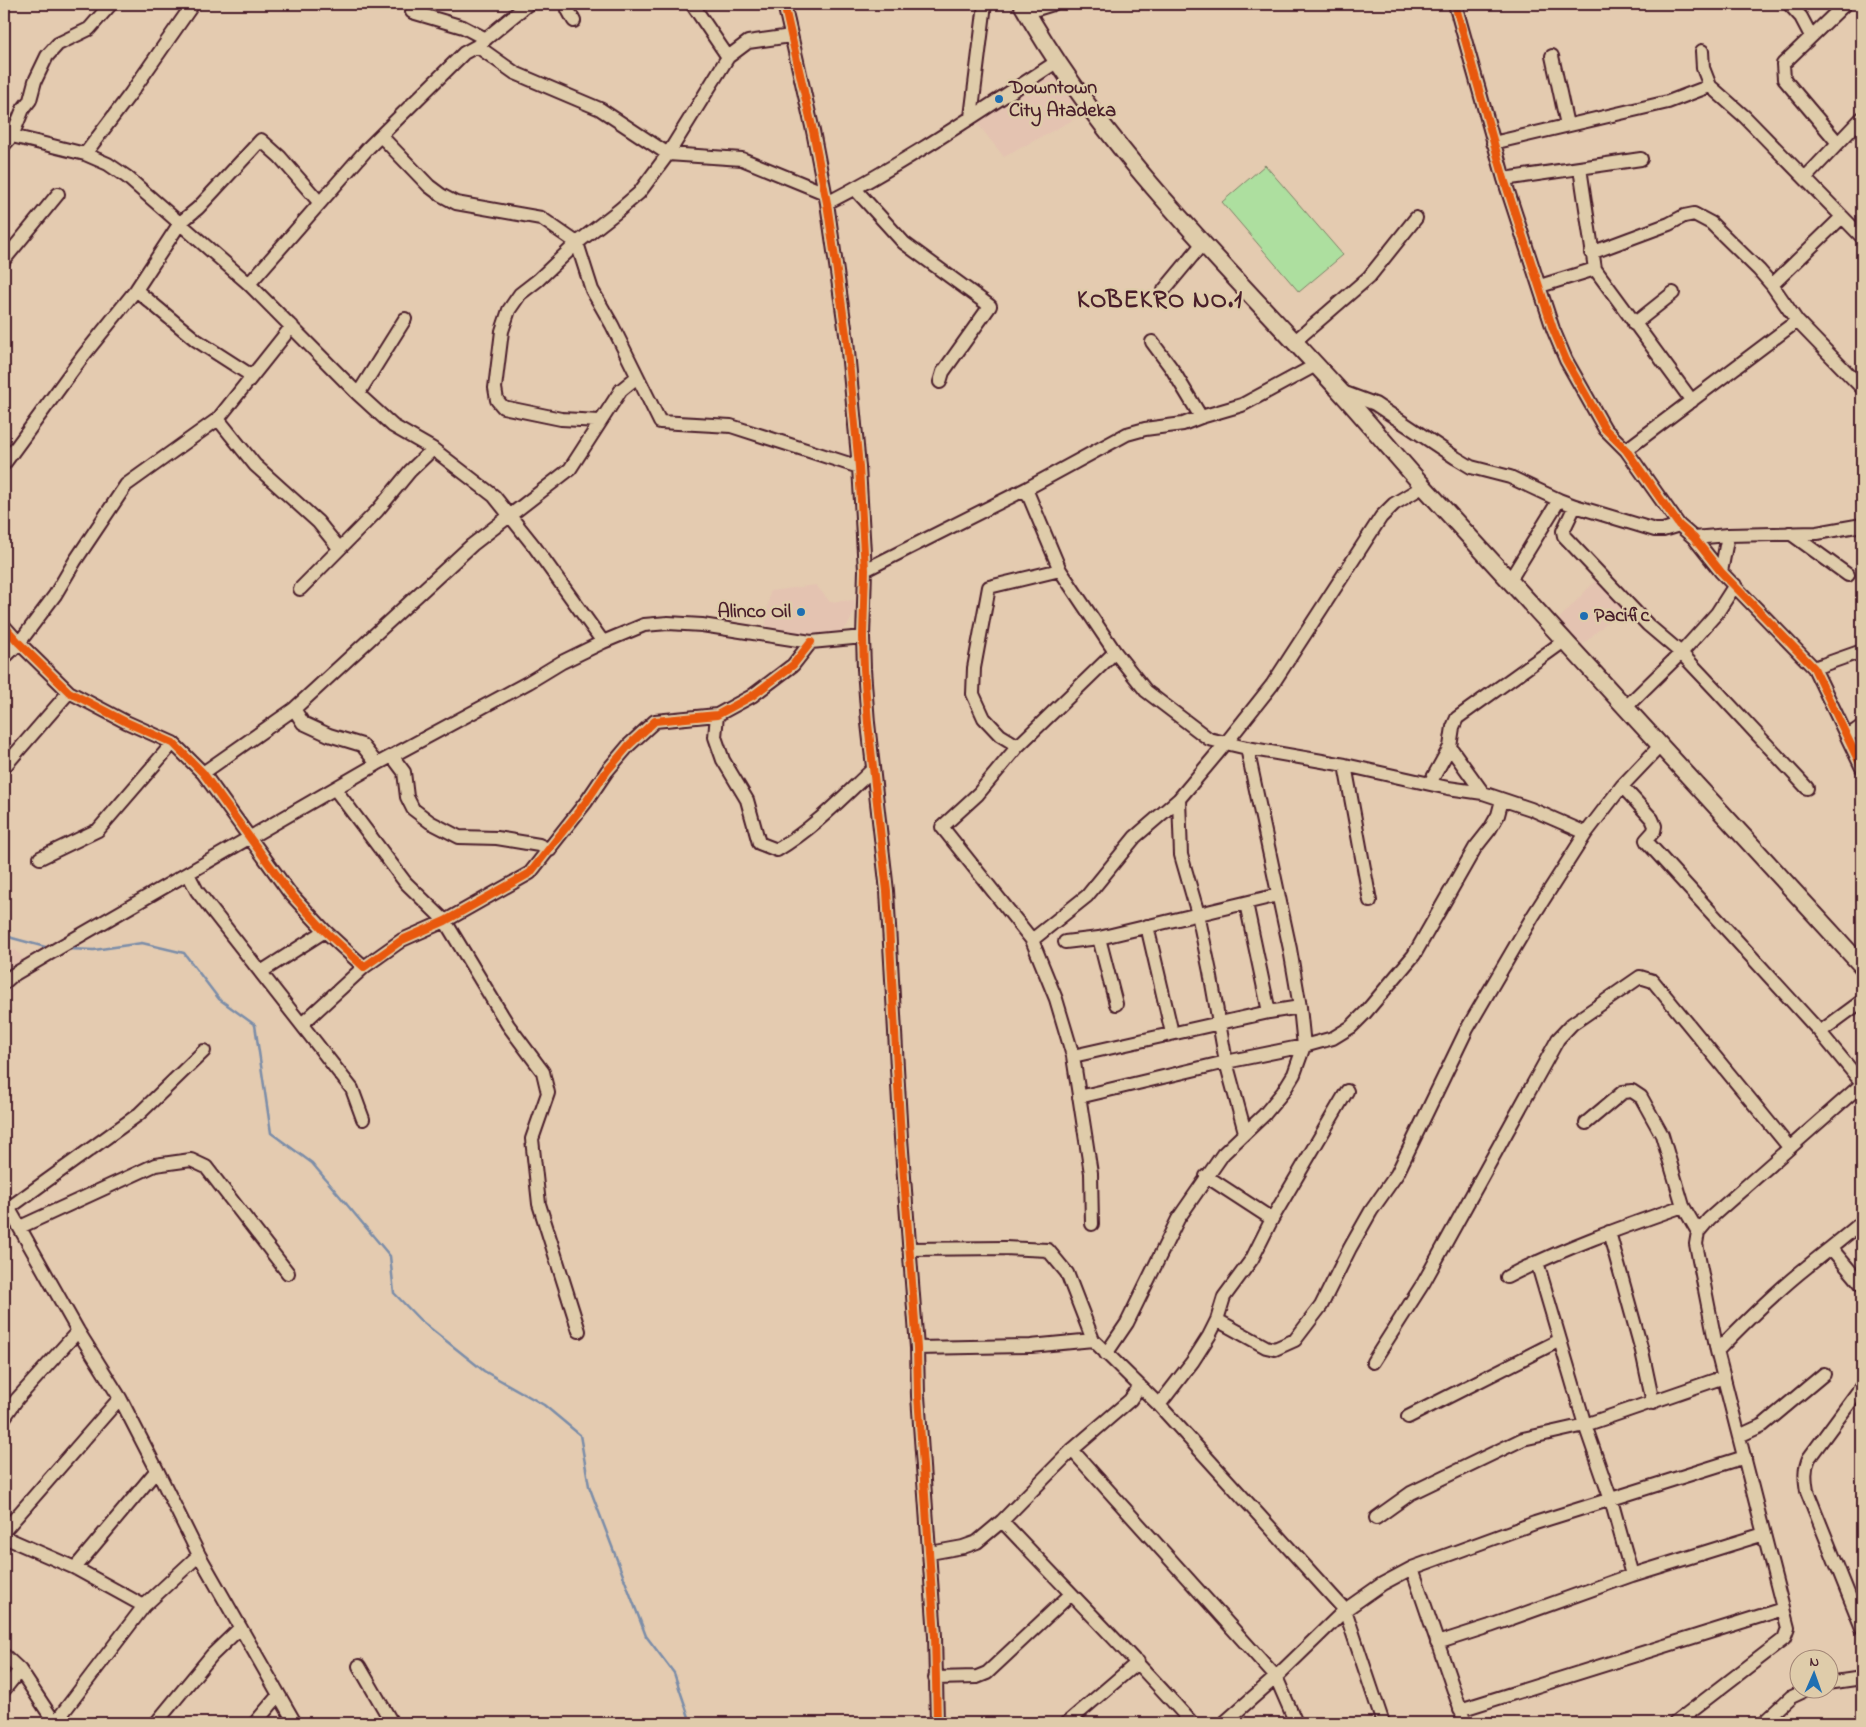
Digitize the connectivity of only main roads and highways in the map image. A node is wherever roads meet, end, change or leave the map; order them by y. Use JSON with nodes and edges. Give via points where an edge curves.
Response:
{"nodes":[{"id":1,"x":1024,"y":8,"type":"edge"},
{"id":2,"x":1862,"y":966,"type":"edge"}],
"edges":[{"from":1,"to":2,"type":"main road","via":[[1109,134],[1136,167]]}]}
